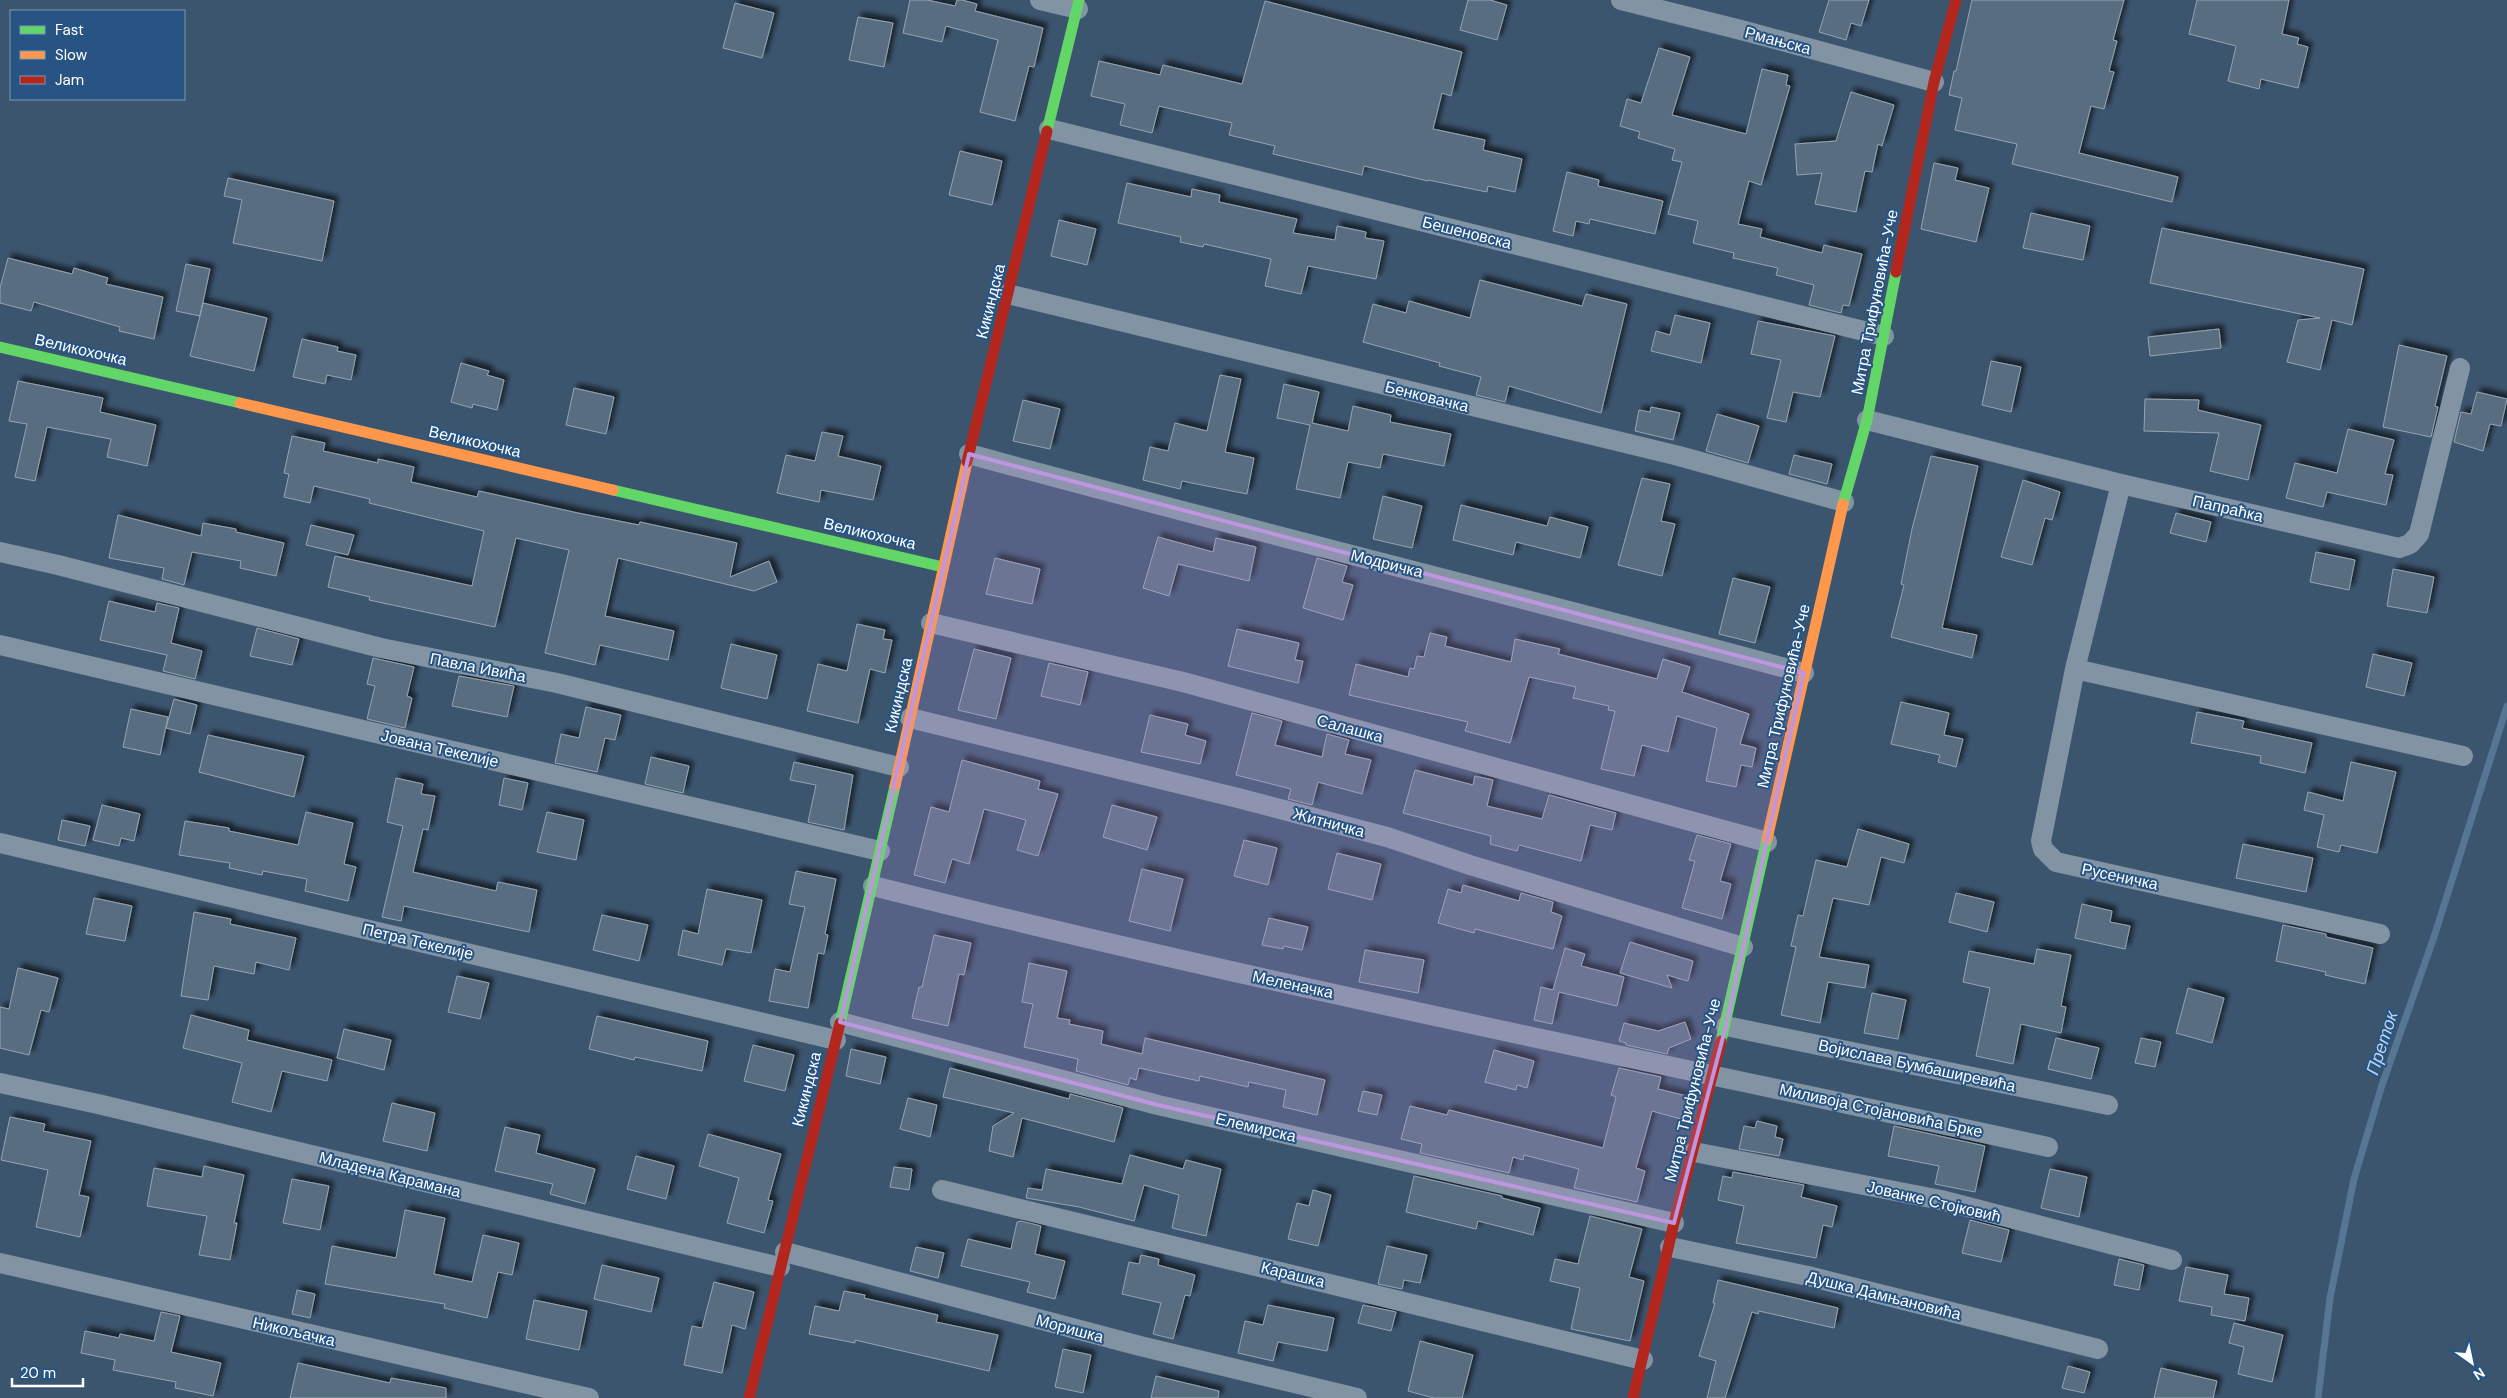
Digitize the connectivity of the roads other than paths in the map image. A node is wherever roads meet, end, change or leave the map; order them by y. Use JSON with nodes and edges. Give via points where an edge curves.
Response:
{"nodes":[{"id":1,"x":1040,"y":0,"type":"edge"},
{"id":2,"x":1621,"y":0,"type":"edge"},
{"id":3,"x":1956,"y":0,"type":"edge"},
{"id":4,"x":1078,"y":4,"type":"edge"},
{"id":5,"x":1934,"y":82,"type":"junction"},
{"id":6,"x":1050,"y":129,"type":"junction"},
{"id":7,"x":1008,"y":294,"type":"junction"},
{"id":8,"x":1884,"y":336,"type":"junction"},
{"id":9,"x":0,"y":347,"type":"edge"},
{"id":10,"x":2460,"y":368,"type":"dead end"},
{"id":11,"x":1867,"y":420,"type":"junction"},
{"id":12,"x":969,"y":454,"type":"junction"},
{"id":13,"x":2121,"y":484,"type":"junction"},
{"id":14,"x":1844,"y":502,"type":"junction"},
{"id":15,"x":0,"y":552,"type":"edge"},
{"id":16,"x":943,"y":567,"type":"junction"},
{"id":17,"x":932,"y":624,"type":"junction"},
{"id":18,"x":0,"y":645,"type":"edge"},
{"id":19,"x":2075,"y":669,"type":"junction"},
{"id":20,"x":1804,"y":673,"type":"junction"},
{"id":21,"x":910,"y":718,"type":"junction"},
{"id":22,"x":2463,"y":756,"type":"dead end"},
{"id":23,"x":899,"y":767,"type":"junction"},
{"id":24,"x":1767,"y":842,"type":"junction"},
{"id":25,"x":0,"y":843,"type":"edge"},
{"id":26,"x":880,"y":851,"type":"junction"},
{"id":27,"x":873,"y":886,"type":"junction"},
{"id":28,"x":2380,"y":934,"type":"dead end"},
{"id":29,"x":1743,"y":947,"type":"junction"},
{"id":30,"x":1726,"y":1026,"type":"junction"},
{"id":31,"x":838,"y":1031,"type":"junction"},
{"id":32,"x":1714,"y":1074,"type":"junction"},
{"id":33,"x":0,"y":1083,"type":"edge"},
{"id":34,"x":2108,"y":1105,"type":"dead end"},
{"id":35,"x":2048,"y":1147,"type":"dead end"},
{"id":36,"x":1694,"y":1152,"type":"junction"},
{"id":37,"x":942,"y":1190,"type":"dead end"},
{"id":38,"x":1674,"y":1223,"type":"junction"},
{"id":39,"x":1670,"y":1247,"type":"junction"},
{"id":40,"x":782,"y":1260,"type":"junction"},
{"id":41,"x":2172,"y":1260,"type":"dead end"},
{"id":42,"x":0,"y":1263,"type":"edge"},
{"id":43,"x":2098,"y":1349,"type":"dead end"},
{"id":44,"x":1643,"y":1360,"type":"junction"},
{"id":45,"x":589,"y":1398,"type":"edge"},
{"id":46,"x":749,"y":1398,"type":"edge"},
{"id":47,"x":1357,"y":1398,"type":"edge"},
{"id":48,"x":1633,"y":1398,"type":"edge"}],
"edges":[{"from":1,"to":4,"type":"street"},
{"from":2,"to":5,"type":"street","name":"Рмањска"},
{"from":3,"to":5,"type":"street","name":"Митра Трифуновића-Уче"},
{"from":4,"to":6,"type":"street","name":"Кикиндска"},
{"from":5,"to":8,"type":"street","name":"Митра Трифуновића-Уче"},
{"from":6,"to":7,"type":"street","name":"Кикиндска"},
{"from":6,"to":8,"type":"street","name":"Бешеновска"},
{"from":7,"to":12,"type":"street","name":"Кикиндска"},
{"from":7,"to":14,"type":"street","name":"Бенковачка","via":[[1679,456]]},
{"from":8,"to":11,"type":"street","name":"Митра Трифуновића-Уче"},
{"from":9,"to":16,"type":"street","name":"Великохочка"},
{"from":10,"to":13,"type":"street","name":"Папраћка","via":[[2419,534],[2410,544],[2398,548]]},
{"from":11,"to":13,"type":"street","name":"Папраћка"},
{"from":11,"to":14,"type":"street","name":"Митра Трифуновића-Уче"},
{"from":12,"to":16,"type":"street","name":"Кикиндска"},
{"from":12,"to":20,"type":"street","name":"Модричка"},
{"from":13,"to":19,"type":"street","name":"Русеничка"},
{"from":14,"to":20,"type":"street","name":"Митра Трифуновића-Уче"},
{"from":15,"to":23,"type":"street","name":"Павла Ивића","via":[[381,648],[557,683]]},
{"from":16,"to":17,"type":"street","name":"Кикиндска"},
{"from":17,"to":21,"type":"street","name":"Кикиндска"},
{"from":17,"to":24,"type":"street","name":"Салашка","via":[[1182,682]]},
{"from":18,"to":26,"type":"street","name":"Јована Текелије"},
{"from":19,"to":22,"type":"street"},
{"from":19,"to":28,"type":"street","name":"Русеничка","via":[[2041,841],[2043,849],[2056,862]]},
{"from":20,"to":24,"type":"street","name":"Митра Трифуновића-Уче"},
{"from":21,"to":23,"type":"street","name":"Кикиндска"},
{"from":21,"to":29,"type":"street","name":"Житничка","via":[[1387,838]]},
{"from":23,"to":26,"type":"street","name":"Кикиндска"},
{"from":24,"to":29,"type":"street","name":"Митра Трифуновића-Уче"},
{"from":25,"to":31,"type":"street","name":"Петра Текелије"},
{"from":26,"to":27,"type":"street","name":"Кикиндска"},
{"from":27,"to":31,"type":"street","name":"Кикиндска"},
{"from":27,"to":32,"type":"street","name":"Меленачка","via":[[1060,932]]},
{"from":29,"to":30,"type":"street","name":"Митра Трифуновића-Уче"},
{"from":30,"to":32,"type":"street","name":"Митра Трифуновића-Уче"},
{"from":30,"to":34,"type":"street","name":"Војислава Бумбаширевића"},
{"from":31,"to":38,"type":"street","name":"Елемирска"},
{"from":31,"to":40,"type":"street","name":"Кикиндска"},
{"from":32,"to":35,"type":"street","name":"Миливоја Стојановића Брке"},
{"from":32,"to":36,"type":"street","name":"Митра Трифуновића-Уче"},
{"from":33,"to":40,"type":"street","name":"Младена Карамана"},
{"from":36,"to":38,"type":"street","name":"Митра Трифуновића-Уче"},
{"from":36,"to":41,"type":"street","name":"Јованке Стојковић","via":[[1940,1200]]},
{"from":37,"to":44,"type":"street","name":"Карашка"},
{"from":38,"to":39,"type":"street","name":"Митра Трифуновића-Уче"},
{"from":39,"to":43,"type":"street","name":"Душка Дамњановића","via":[[1808,1276]]},
{"from":39,"to":44,"type":"street","name":"Митра Трифуновића-Уче"},
{"from":40,"to":46,"type":"street","name":"Кикиндска"},
{"from":40,"to":47,"type":"street","name":"Моришка"},
{"from":42,"to":45,"type":"street","name":"Никољачка"},
{"from":44,"to":48,"type":"street","name":"Митра Трифуновића-Уче"}]}
